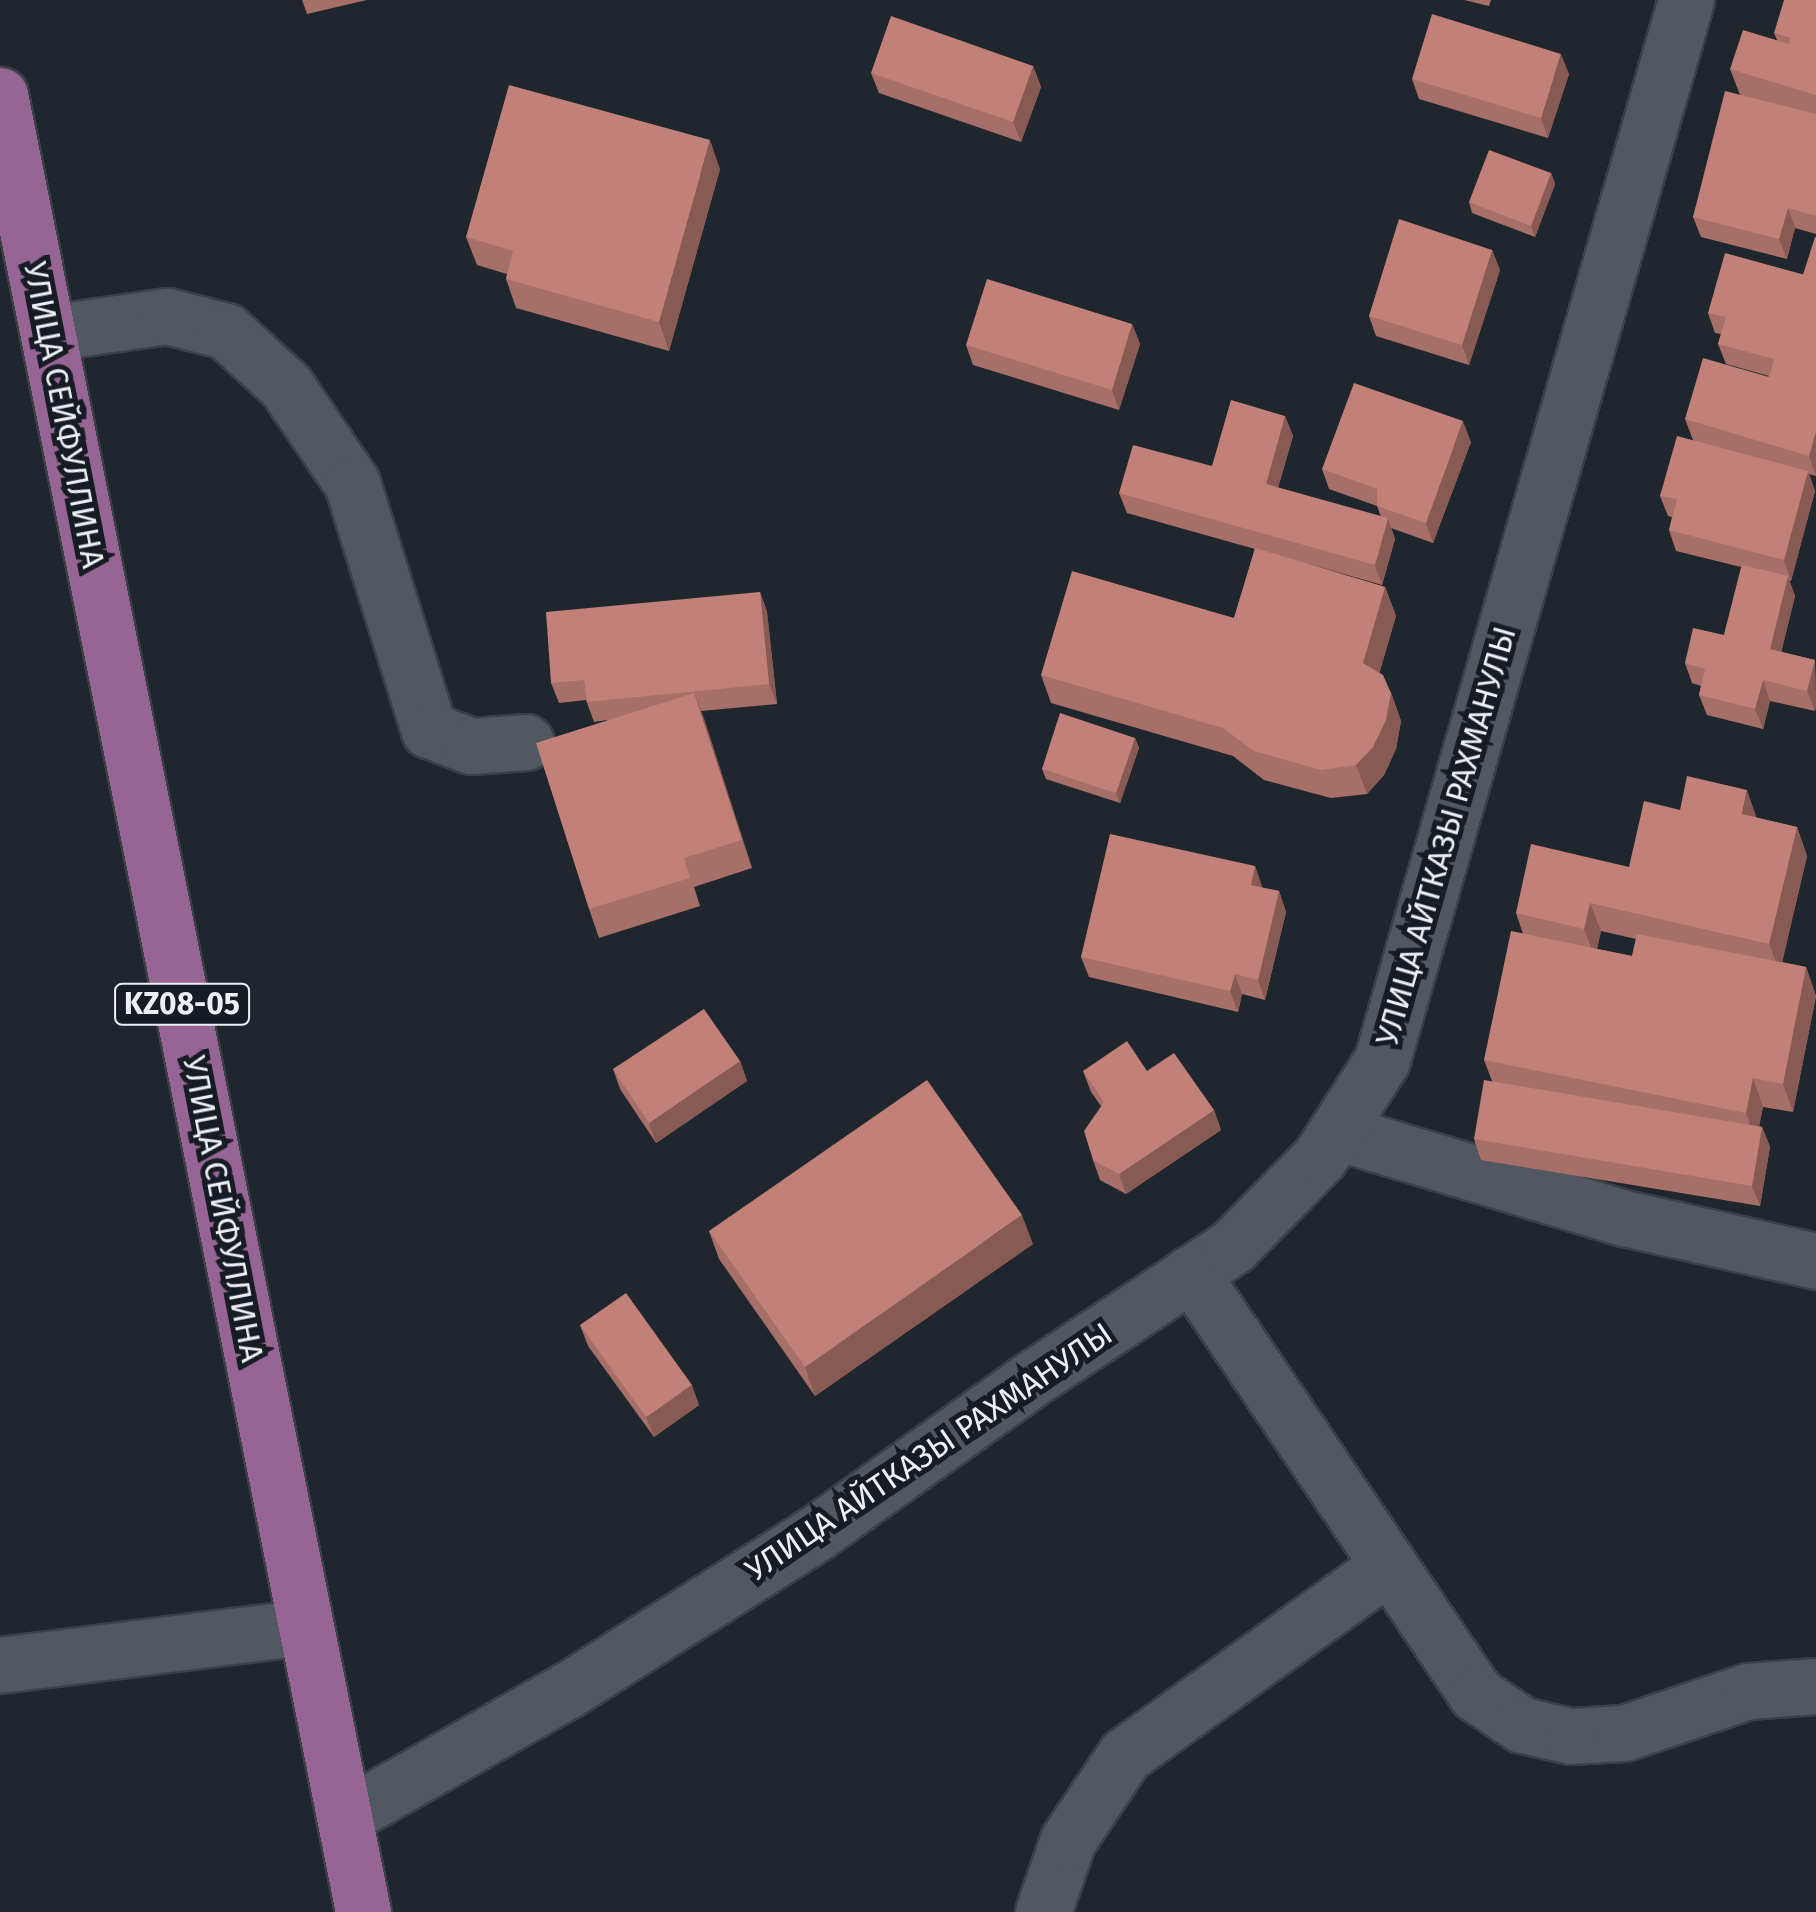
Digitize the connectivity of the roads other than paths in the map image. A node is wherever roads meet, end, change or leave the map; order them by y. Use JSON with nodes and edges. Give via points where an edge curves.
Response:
{"nodes":[{"id":1,"x":1686,"y":0,"type":"edge"},
{"id":2,"x":0,"y":95,"type":"edge"},
{"id":3,"x":48,"y":333,"type":"junction"},
{"id":4,"x":526,"y":742,"type":"dead end"},
{"id":5,"x":1337,"y":1132,"type":"junction"},
{"id":6,"x":1816,"y":1261,"type":"edge"},
{"id":7,"x":1191,"y":1273,"type":"junction"},
{"id":8,"x":1388,"y":1566,"type":"junction"},
{"id":9,"x":306,"y":1627,"type":"junction"},
{"id":10,"x":0,"y":1664,"type":"edge"},
{"id":11,"x":1816,"y":1686,"type":"edge"},
{"id":12,"x":344,"y":1817,"type":"junction"},
{"id":13,"x":363,"y":1912,"type":"edge"},
{"id":14,"x":1043,"y":1912,"type":"edge"}],
"edges":[{"from":1,"to":5,"type":"street","name":"УЛИЦА АЙТКАЗЫ РАХМАНУЛЫ","via":[[1382,1060]]},
{"from":2,"to":3,"type":"main road","name":"УЛИЦА СЕЙФУЛЛИНА","number":"KZ08-05"},
{"from":3,"to":4,"type":"street","via":[[167,316],[226,330],[286,386],[352,483],[429,730],[471,746]]},
{"from":3,"to":9,"type":"main road","name":"УЛИЦА СЕЙФУЛЛИНА","number":"KZ08-05"},
{"from":5,"to":6,"type":"street","via":[[1624,1218]]},
{"from":5,"to":7,"type":"street","name":"УЛИЦА АЙТКАЗЫ РАХМАНУЛЫ","via":[[1232,1247]]},
{"from":7,"to":8,"type":"street"},
{"from":7,"to":12,"type":"street","name":"УЛИЦА АЙТКАЗЫ РАХМАНУЛЫ","via":[[815,1534],[568,1690]]},
{"from":8,"to":11,"type":"street","via":[[1476,1694],[1522,1725],[1571,1736],[1624,1733],[1748,1691]]},
{"from":8,"to":14,"type":"street","via":[[1126,1755],[1068,1840]]},
{"from":9,"to":10,"type":"street"},
{"from":9,"to":12,"type":"main road","name":"УЛИЦА СЕЙФУЛЛИНА","number":"KZ08-05"},
{"from":12,"to":13,"type":"main road","name":"УЛИЦА СЕЙФУЛЛИНА","number":"KZ08-05"}]}
